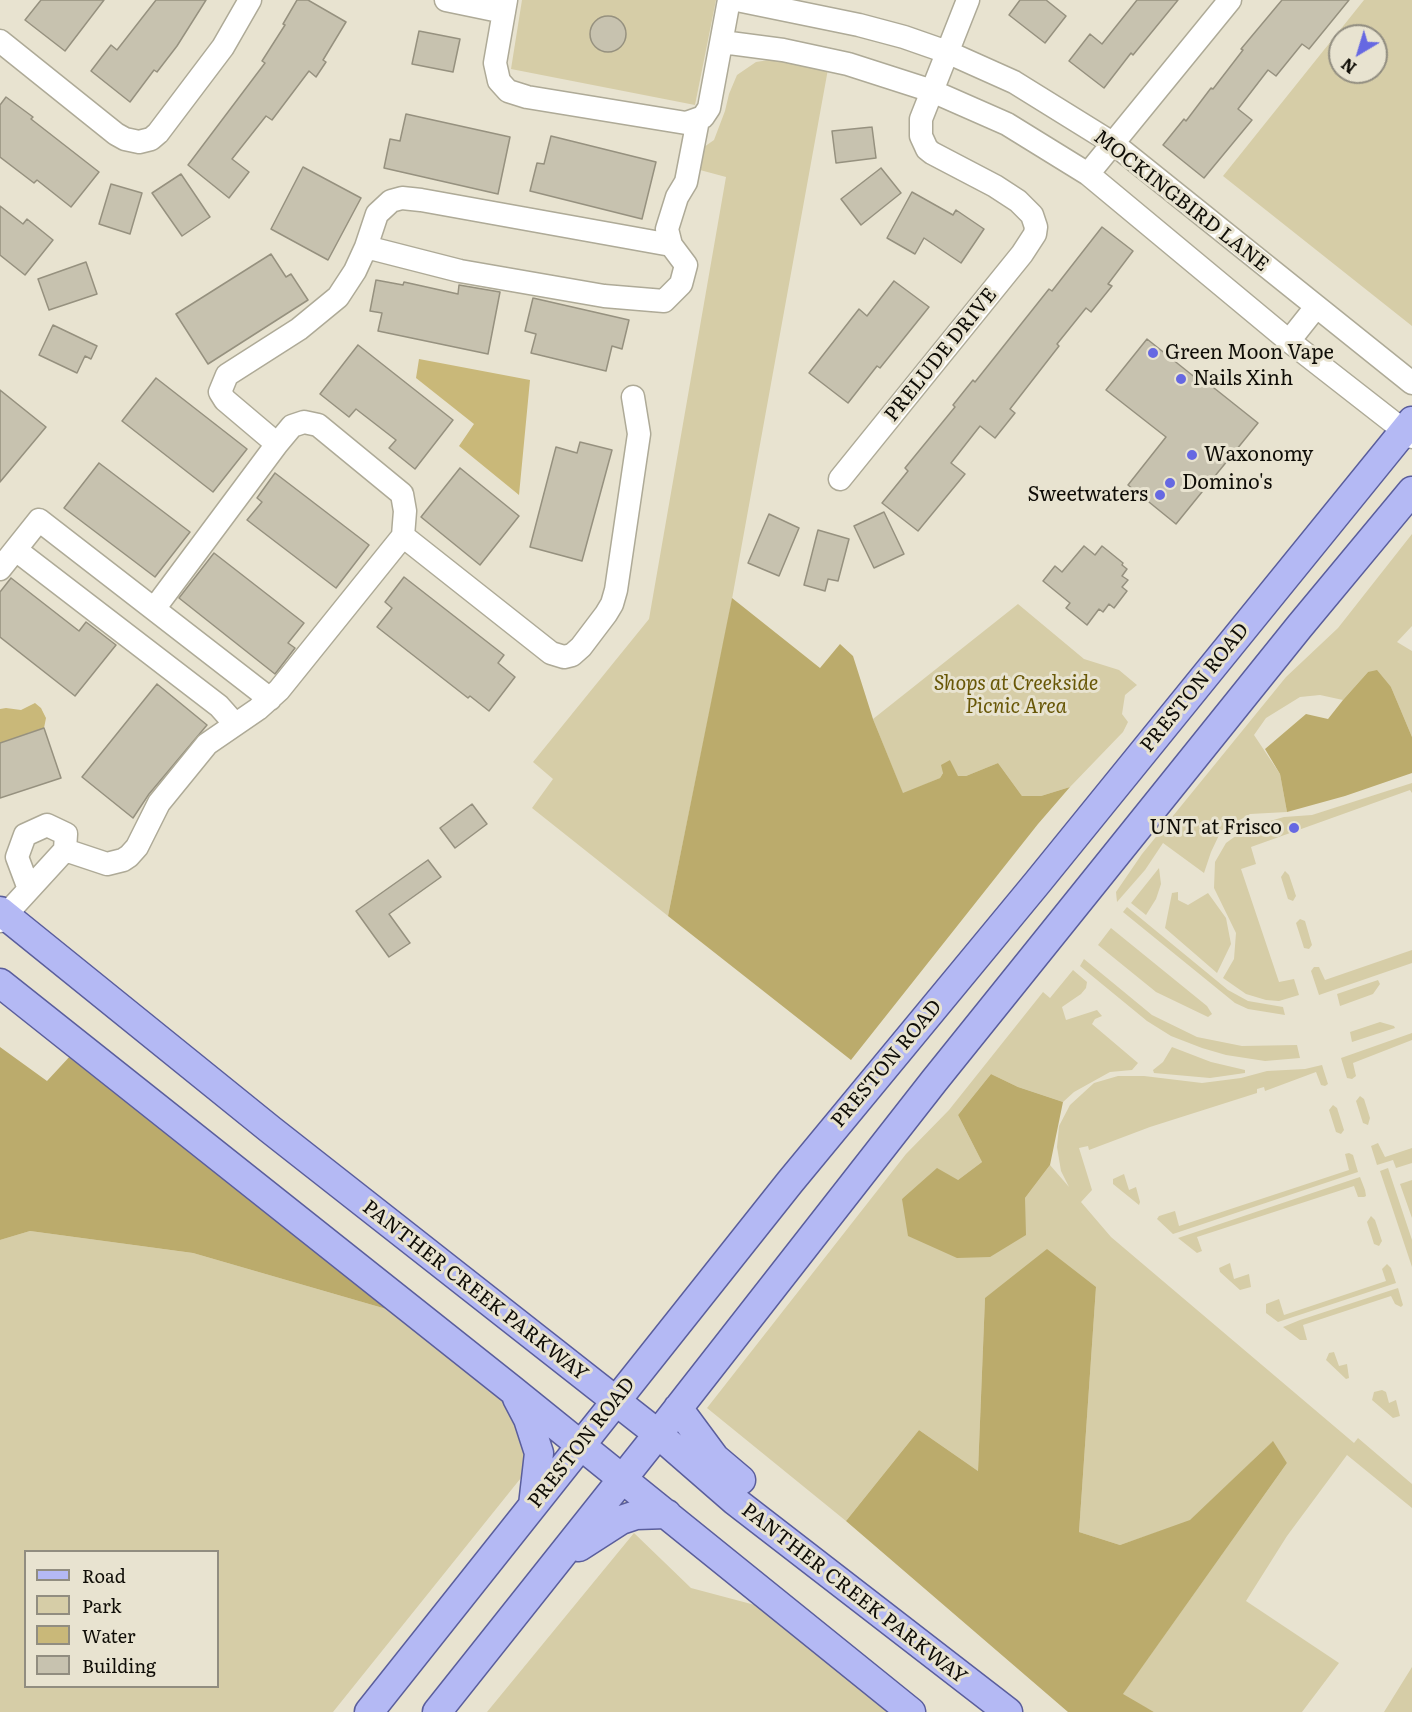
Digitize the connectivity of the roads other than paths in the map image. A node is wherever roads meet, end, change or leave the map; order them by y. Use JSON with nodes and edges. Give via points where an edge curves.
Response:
{"nodes":[{"id":1,"x":250,"y":0,"type":"edge"},
{"id":2,"x":446,"y":0,"type":"edge"},
{"id":3,"x":729,"y":0,"type":"edge"},
{"id":4,"x":737,"y":0,"type":"edge"},
{"id":5,"x":968,"y":0,"type":"edge"},
{"id":6,"x":1230,"y":0,"type":"edge"},
{"id":7,"x":505,"y":6,"type":"edge"},
{"id":8,"x":0,"y":41,"type":"edge"},
{"id":9,"x":722,"y":42,"type":"junction"},
{"id":10,"x":947,"y":52,"type":"junction"},
{"id":11,"x":932,"y":91,"type":"junction"},
{"id":12,"x":698,"y":120,"type":"junction"},
{"id":13,"x":1114,"y":144,"type":"junction"},
{"id":14,"x":1088,"y":174,"type":"junction"},
{"id":15,"x":671,"y":245,"type":"junction"},
{"id":16,"x":366,"y":247,"type":"junction"},
{"id":17,"x":1316,"y":307,"type":"junction"},
{"id":18,"x":1289,"y":341,"type":"junction"},
{"id":19,"x":1412,"y":383,"type":"edge"},
{"id":20,"x":633,"y":398,"type":"dead end"},
{"id":21,"x":1409,"y":430,"type":"edge"},
{"id":22,"x":277,"y":444,"type":"junction"},
{"id":23,"x":840,"y":479,"type":"dead end"},
{"id":24,"x":1412,"y":491,"type":"edge"},
{"id":25,"x":403,"y":536,"type":"junction"},
{"id":26,"x":16,"y":550,"type":"junction"},
{"id":27,"x":0,"y":569,"type":"edge"},
{"id":28,"x":154,"y":609,"type":"junction"},
{"id":29,"x":270,"y":699,"type":"junction"},
{"id":30,"x":235,"y":724,"type":"junction"},
{"id":31,"x":65,"y":850,"type":"junction"},
{"id":32,"x":1037,"y":883,"type":"junction"},
{"id":33,"x":29,"y":889,"type":"junction"},
{"id":34,"x":1071,"y":910,"type":"junction"},
{"id":35,"x":2,"y":916,"type":"edge"},
{"id":36,"x":0,"y":983,"type":"edge"},
{"id":37,"x":655,"y":1351,"type":"junction"},
{"id":38,"x":580,"y":1374,"type":"junction"},
{"id":39,"x":511,"y":1389,"type":"junction"},
{"id":40,"x":615,"y":1401,"type":"junction"},
{"id":41,"x":678,"y":1408,"type":"junction"},
{"id":42,"x":658,"y":1434,"type":"junction"},
{"id":43,"x":581,"y":1445,"type":"junction"},
{"id":44,"x":622,"y":1479,"type":"junction"},
{"id":45,"x":533,"y":1505,"type":"junction"},
{"id":46,"x":667,"y":1514,"type":"junction"},
{"id":47,"x":553,"y":1565,"type":"junction"},
{"id":48,"x":873,"y":1608,"type":"junction"},
{"id":49,"x":369,"y":1712,"type":"edge"},
{"id":50,"x":436,"y":1712,"type":"edge"},
{"id":51,"x":911,"y":1712,"type":"edge"},
{"id":52,"x":1008,"y":1712,"type":"edge"}],
"edges":[{"from":1,"to":8,"type":"street","via":[[224,47],[159,133],[139,142],[116,134]]},
{"from":2,"to":7,"type":"street"},
{"from":3,"to":9,"type":"street"},
{"from":4,"to":10,"type":"street","name":"MOCKINGBIRD LANE","via":[[859,24]]},
{"from":5,"to":10,"type":"street"},
{"from":6,"to":13,"type":"street"},
{"from":7,"to":12,"type":"street","via":[[496,69],[499,81],[508,91],[676,122]]},
{"from":9,"to":11,"type":"street","name":"MOCKINGBIRD LANE","via":[[848,64]]},
{"from":9,"to":12,"type":"street","via":[[709,108]]},
{"from":10,"to":11,"type":"street"},
{"from":10,"to":13,"type":"street","name":"MOCKINGBIRD LANE","via":[[1014,82]]},
{"from":11,"to":14,"type":"street","name":"MOCKINGBIRD LANE","via":[[1007,124]]},
{"from":11,"to":23,"type":"street","name":"PRELUDE DRIVE","via":[[921,119],[921,136],[927,149],[1018,201],[1032,215],[1035,234]]},
{"from":12,"to":15,"type":"street","via":[[686,182],[669,219]]},
{"from":13,"to":14,"type":"street"},
{"from":13,"to":17,"type":"street","name":"MOCKINGBIRD LANE"},
{"from":14,"to":18,"type":"street","name":"MOCKINGBIRD LANE"},
{"from":15,"to":16,"type":"street","via":[[402,198],[382,207]]},
{"from":15,"to":16,"type":"street","via":[[686,265],[681,284],[664,301],[604,296],[460,271]]},
{"from":16,"to":22,"type":"street","via":[[338,297],[299,329],[233,370],[222,382],[223,398]]},
{"from":17,"to":18,"type":"street"},
{"from":17,"to":19,"type":"street","name":"MOCKINGBIRD LANE"},
{"from":18,"to":21,"type":"street","name":"MOCKINGBIRD LANE"},
{"from":20,"to":25,"type":"street","via":[[639,434],[616,590],[606,614],[572,655],[551,653]]},
{"from":21,"to":32,"type":"main road","name":"PRESTON ROAD"},
{"from":22,"to":25,"type":"street","via":[[292,426],[304,422],[318,425],[402,494]]},
{"from":22,"to":28,"type":"street"},
{"from":24,"to":34,"type":"main road"},
{"from":25,"to":29,"type":"street"},
{"from":26,"to":27,"type":"street"},
{"from":26,"to":28,"type":"street","via":[[39,520]]},
{"from":26,"to":30,"type":"street","via":[[219,706]]},
{"from":28,"to":29,"type":"street"},
{"from":29,"to":30,"type":"street"},
{"from":30,"to":31,"type":"street","via":[[207,744],[164,796],[129,856],[107,864]]},
{"from":31,"to":33,"type":"street"},
{"from":31,"to":33,"type":"street","via":[[66,834],[47,825],[25,836],[17,857]]},
{"from":32,"to":34,"type":"main road"},
{"from":32,"to":37,"type":"main road","name":"PRESTON ROAD"},
{"from":33,"to":35,"type":"street"},
{"from":34,"to":41,"type":"main road"},
{"from":35,"to":38,"type":"main road","name":"PANTHER CREEK PARKWAY"},
{"from":36,"to":39,"type":"main road"},
{"from":37,"to":38,"type":"main road","via":[[623,1367]]},
{"from":37,"to":40,"type":"main road","name":"PRESTON ROAD"},
{"from":38,"to":40,"type":"main road","name":"PANTHER CREEK PARKWAY"},
{"from":39,"to":43,"type":"main road"},
{"from":39,"to":45,"type":"main road","via":[[528,1419],[539,1454]]},
{"from":40,"to":42,"type":"main road","name":"PANTHER CREEK PARKWAY"},
{"from":40,"to":43,"type":"main road","name":"PRESTON ROAD"},
{"from":41,"to":42,"type":"main road"},
{"from":41,"to":48,"type":"main road","via":[[715,1458],[832,1557]]},
{"from":42,"to":44,"type":"main road"},
{"from":42,"to":48,"type":"main road","name":"PANTHER CREEK PARKWAY","via":[[735,1501]]},
{"from":43,"to":44,"type":"main road"},
{"from":43,"to":45,"type":"main road","name":"PRESTON ROAD"},
{"from":44,"to":46,"type":"main road"},
{"from":44,"to":47,"type":"main road"},
{"from":45,"to":49,"type":"main road","name":"PRESTON ROAD"},
{"from":46,"to":47,"type":"main road","via":[[636,1515],[621,1520]]},
{"from":46,"to":51,"type":"main road"},
{"from":47,"to":50,"type":"main road"},
{"from":48,"to":52,"type":"main road","name":"PANTHER CREEK PARKWAY"}]}
